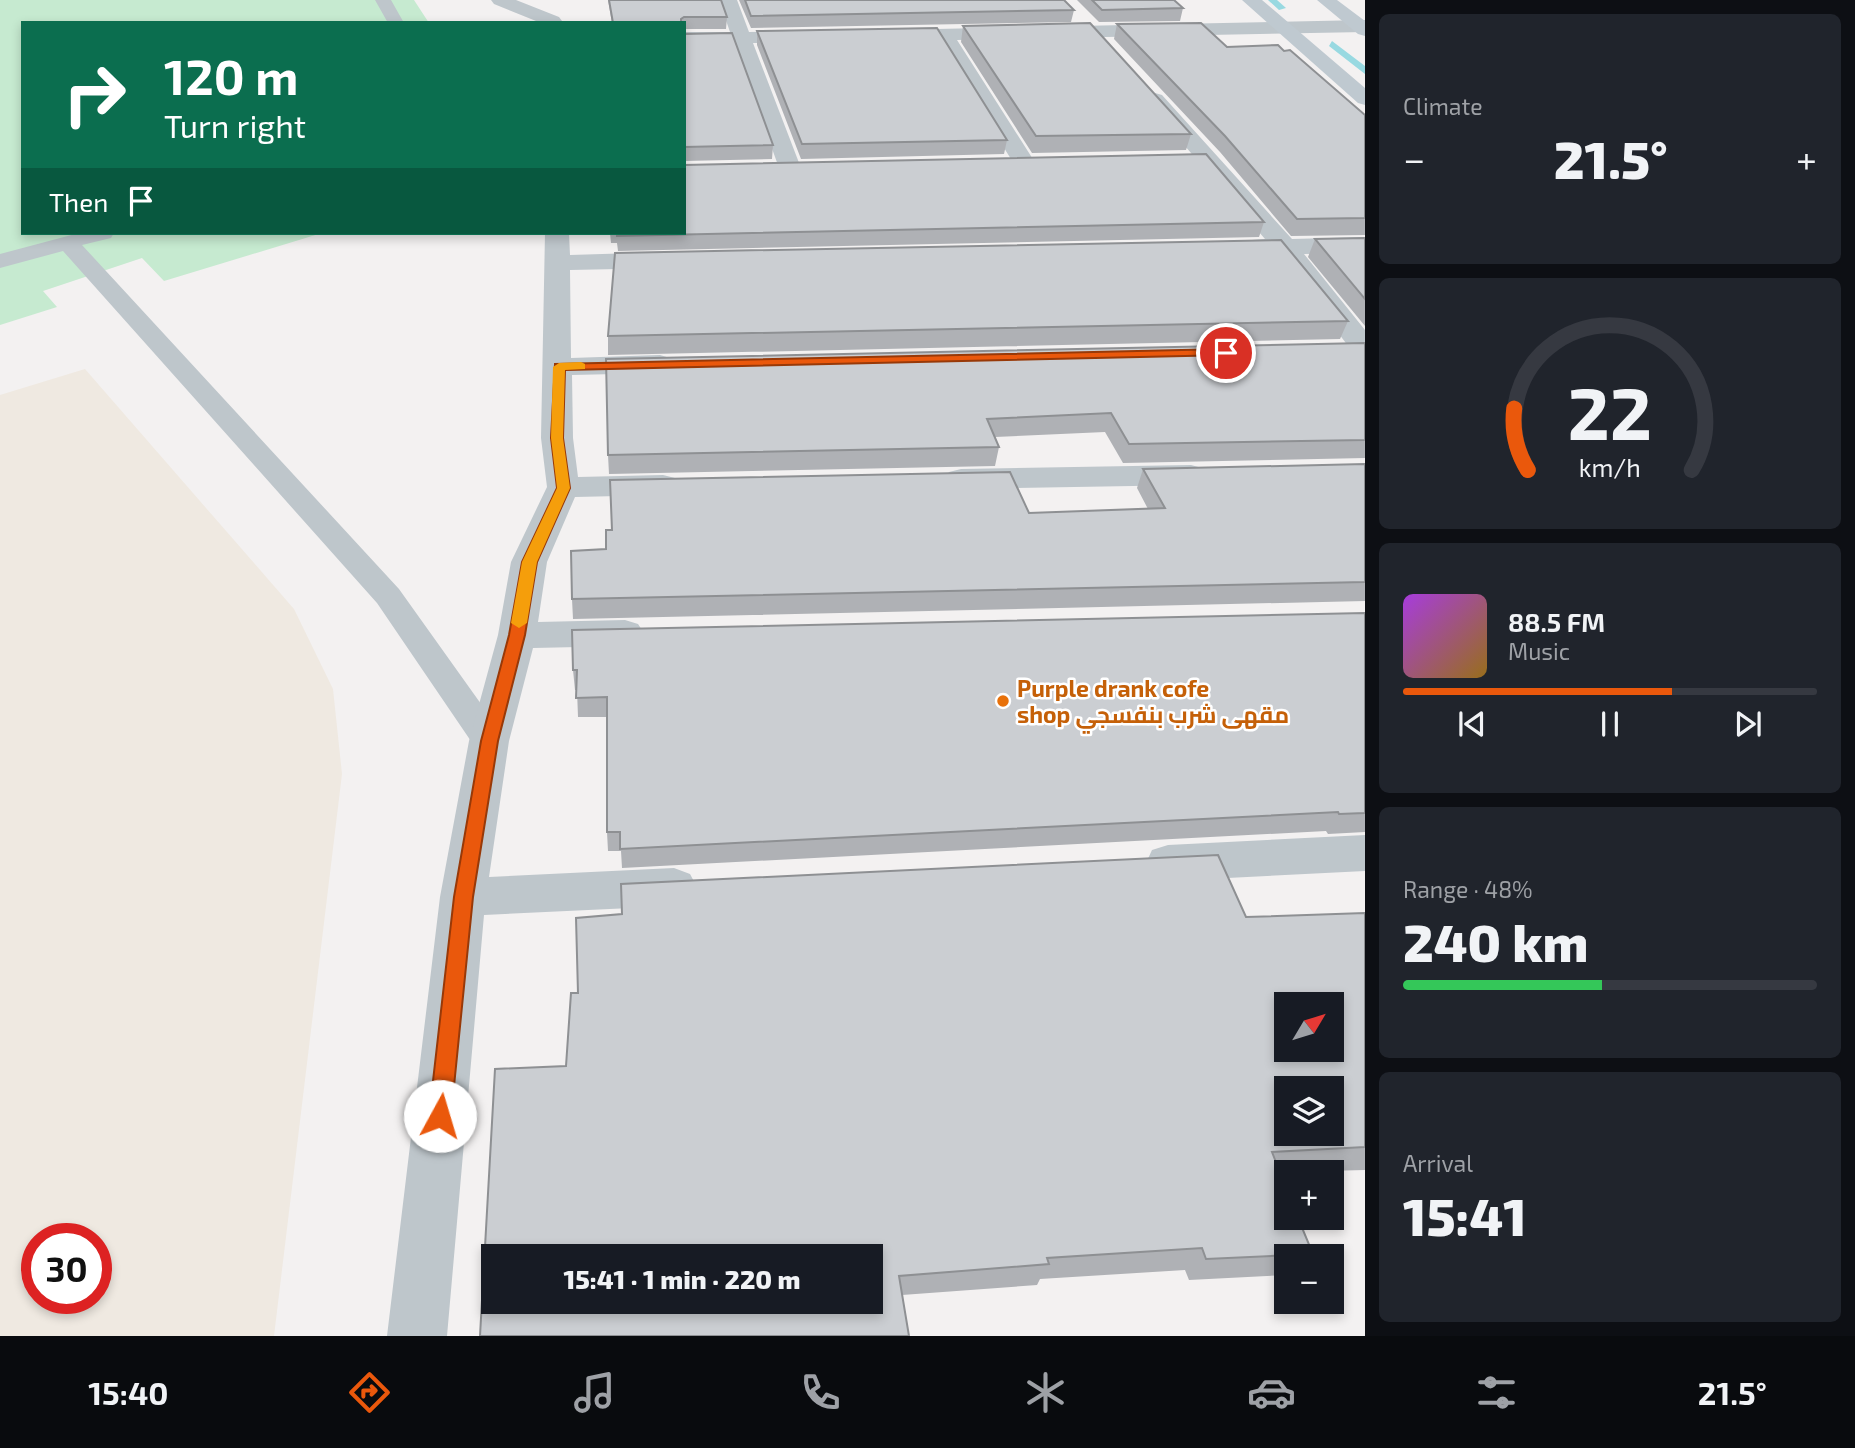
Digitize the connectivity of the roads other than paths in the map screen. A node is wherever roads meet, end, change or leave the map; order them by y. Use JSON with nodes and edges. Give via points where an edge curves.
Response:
{"nodes":[{"id":1,"x":383,"y":0,"type":"edge"},
{"id":2,"x":500,"y":0,"type":"edge"},
{"id":3,"x":554,"y":0,"type":"edge"},
{"id":4,"x":728,"y":0,"type":"edge"},
{"id":5,"x":1251,"y":0,"type":"edge"},
{"id":6,"x":1326,"y":0,"type":"edge"},
{"id":7,"x":1071,"y":8,"type":"edge"},
{"id":8,"x":395,"y":21,"type":"edge"},
{"id":9,"x":551,"y":21,"type":"edge"},
{"id":10,"x":553,"y":21,"type":"edge"},
{"id":11,"x":1284,"y":27,"type":"junction"},
{"id":12,"x":1364,"y":28,"type":"edge"},
{"id":13,"x":1095,"y":33,"type":"junction"},
{"id":14,"x":944,"y":35,"type":"junction"},
{"id":15,"x":864,"y":36,"type":"edge"},
{"id":16,"x":824,"y":37,"type":"edge"},
{"id":17,"x":686,"y":38,"type":"edge"},
{"id":18,"x":744,"y":38,"type":"junction"},
{"id":19,"x":1113,"y":52,"type":"edge"},
{"id":20,"x":1139,"y":81,"type":"edge"},
{"id":21,"x":1365,"y":99,"type":"edge"},
{"id":22,"x":1210,"y":159,"type":"junction"},
{"id":23,"x":1184,"y":160,"type":"edge"},
{"id":24,"x":1052,"y":163,"type":"edge"},
{"id":25,"x":998,"y":164,"type":"edge"},
{"id":26,"x":1025,"y":164,"type":"junction"},
{"id":27,"x":818,"y":167,"type":"edge"},
{"id":28,"x":764,"y":168,"type":"edge"},
{"id":29,"x":790,"y":168,"type":"junction"},
{"id":30,"x":97,"y":235,"type":"edge"},
{"id":31,"x":69,"y":244,"type":"junction"},
{"id":32,"x":1365,"y":245,"type":"edge"},
{"id":33,"x":1285,"y":246,"type":"junction"},
{"id":34,"x":557,"y":248,"type":"edge"},
{"id":35,"x":1215,"y":248,"type":"edge"},
{"id":36,"x":697,"y":260,"type":"edge"},
{"id":37,"x":0,"y":261,"type":"edge"},
{"id":38,"x":1356,"y":350,"type":"edge"},
{"id":39,"x":684,"y":364,"type":"edge"},
{"id":40,"x":559,"y":367,"type":"junction"},
{"id":41,"x":1227,"y":474,"type":"edge"},
{"id":42,"x":936,"y":480,"type":"edge"},
{"id":43,"x":688,"y":485,"type":"edge"},
{"id":44,"x":563,"y":488,"type":"junction"},
{"id":45,"x":656,"y":632,"type":"edge"},
{"id":46,"x":517,"y":635,"type":"junction"},
{"id":47,"x":489,"y":741,"type":"junction"},
{"id":48,"x":1365,"y":853,"type":"edge"},
{"id":49,"x":1129,"y":864,"type":"edge"},
{"id":50,"x":713,"y":885,"type":"edge"},
{"id":51,"x":463,"y":897,"type":"junction"},
{"id":52,"x":417,"y":1336,"type":"edge"}],
"edges":[{"from":1,"to":8,"type":"lane"},
{"from":2,"to":9,"type":"street"},
{"from":3,"to":10,"type":"street"},
{"from":4,"to":18,"type":"street"},
{"from":5,"to":11,"type":"main road"},
{"from":6,"to":12,"type":"main road"},
{"from":7,"to":13,"type":"street"},
{"from":11,"to":12,"type":"street"},
{"from":11,"to":13,"type":"street"},
{"from":11,"to":21,"type":"main road"},
{"from":13,"to":14,"type":"street"},
{"from":13,"to":19,"type":"street"},
{"from":14,"to":15,"type":"street"},
{"from":14,"to":26,"type":"street"},
{"from":16,"to":18,"type":"street"},
{"from":17,"to":18,"type":"street"},
{"from":18,"to":29,"type":"street"},
{"from":20,"to":22,"type":"street"},
{"from":22,"to":23,"type":"street"},
{"from":22,"to":33,"type":"street"},
{"from":24,"to":26,"type":"street"},
{"from":25,"to":26,"type":"street"},
{"from":27,"to":29,"type":"street"},
{"from":28,"to":29,"type":"street"},
{"from":30,"to":31,"type":"lane"},
{"from":31,"to":37,"type":"lane"},
{"from":31,"to":47,"type":"lane","via":[[388,596]]},
{"from":32,"to":33,"type":"street"},
{"from":33,"to":35,"type":"street"},
{"from":33,"to":38,"type":"street"},
{"from":34,"to":36,"type":"street"},
{"from":34,"to":40,"type":"street"},
{"from":39,"to":40,"type":"street"},
{"from":40,"to":44,"type":"street","via":[[557,438]]},
{"from":41,"to":42,"type":"street"},
{"from":43,"to":44,"type":"street"},
{"from":44,"to":46,"type":"street","via":[[529,562]]},
{"from":45,"to":46,"type":"street"},
{"from":46,"to":47,"type":"street"},
{"from":47,"to":51,"type":"street"},
{"from":48,"to":49,"type":"street"},
{"from":50,"to":51,"type":"street"},
{"from":51,"to":52,"type":"street"}]}
